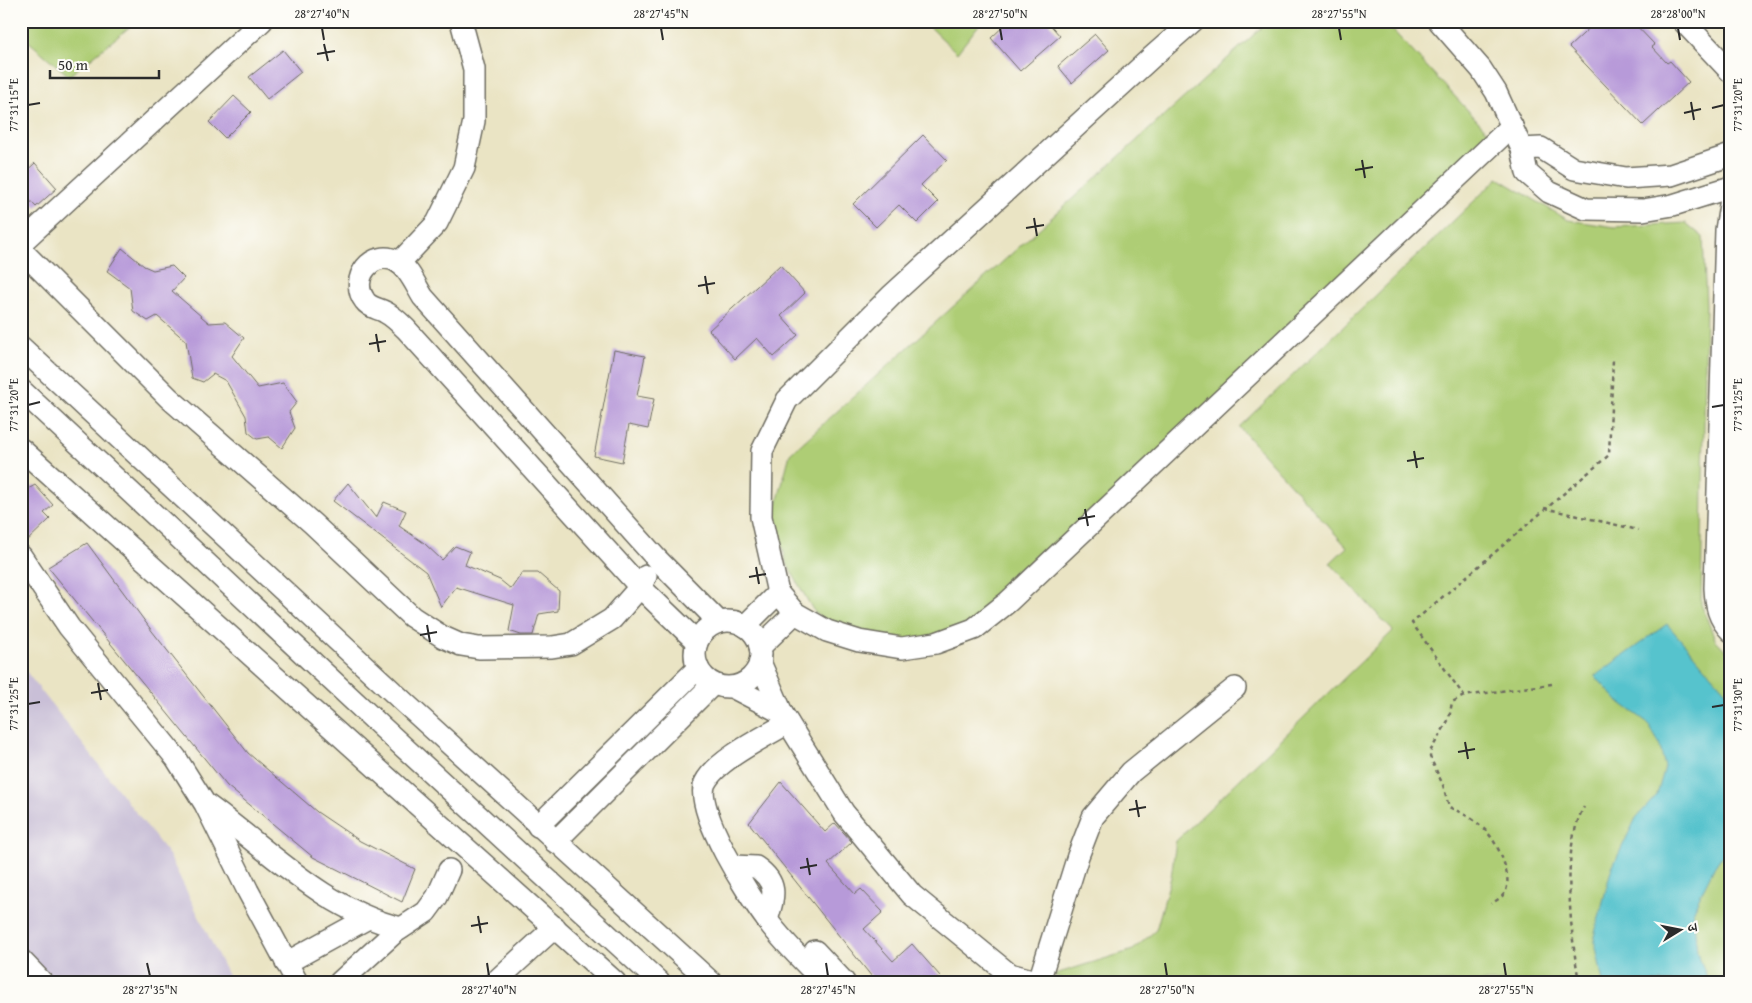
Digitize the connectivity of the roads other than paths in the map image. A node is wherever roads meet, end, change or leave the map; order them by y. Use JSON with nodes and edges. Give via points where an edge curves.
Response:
{"nodes":[{"id":1,"x":262,"y":21,"type":"edge"},
{"id":2,"x":461,"y":21,"type":"edge"},
{"id":3,"x":1193,"y":21,"type":"edge"},
{"id":4,"x":1439,"y":21,"type":"edge"},
{"id":5,"x":1683,"y":21,"type":"edge"},
{"id":6,"x":1731,"y":72,"type":"edge"},
{"id":7,"x":1512,"y":126,"type":"junction"},
{"id":8,"x":1522,"y":149,"type":"junction"},
{"id":9,"x":1731,"y":155,"type":"edge"},
{"id":10,"x":1731,"y":187,"type":"edge"},
{"id":11,"x":1731,"y":199,"type":"edge"},
{"id":12,"x":21,"y":243,"type":"edge"},
{"id":13,"x":21,"y":250,"type":"edge"},
{"id":14,"x":399,"y":263,"type":"junction"},
{"id":15,"x":21,"y":347,"type":"edge"},
{"id":16,"x":21,"y":390,"type":"edge"},
{"id":17,"x":21,"y":449,"type":"edge"},
{"id":18,"x":21,"y":556,"type":"edge"},
{"id":19,"x":656,"y":558,"type":"junction"},
{"id":20,"x":640,"y":587,"type":"junction"},
{"id":21,"x":778,"y":593,"type":"junction"},
{"id":22,"x":795,"y":613,"type":"junction"},
{"id":23,"x":719,"y":622,"type":"junction"},
{"id":24,"x":745,"y":626,"type":"junction"},
{"id":25,"x":1731,"y":630,"type":"edge"},
{"id":26,"x":697,"y":642,"type":"junction"},
{"id":27,"x":760,"y":654,"type":"junction"},
{"id":28,"x":698,"y":668,"type":"junction"},
{"id":29,"x":722,"y":685,"type":"junction"},
{"id":30,"x":1236,"y":688,"type":"dead end"},
{"id":31,"x":785,"y":718,"type":"junction"},
{"id":32,"x":612,"y":753,"type":"junction"},
{"id":33,"x":627,"y":770,"type":"junction"},
{"id":34,"x":204,"y":804,"type":"junction"},
{"id":35,"x":538,"y":826,"type":"junction"},
{"id":36,"x":459,"y":840,"type":"junction"},
{"id":37,"x":555,"y":842,"type":"junction"},
{"id":38,"x":475,"y":854,"type":"junction"},
{"id":39,"x":449,"y":870,"type":"junction"},
{"id":40,"x":368,"y":918,"type":"junction"},
{"id":41,"x":555,"y":927,"type":"junction"},
{"id":42,"x":401,"y":928,"type":"junction"},
{"id":43,"x":788,"y":945,"type":"junction"},
{"id":44,"x":21,"y":960,"type":"edge"},
{"id":45,"x":286,"y":963,"type":"junction"},
{"id":46,"x":42,"y":982,"type":"edge"},
{"id":47,"x":297,"y":982,"type":"edge"},
{"id":48,"x":340,"y":982,"type":"edge"},
{"id":49,"x":495,"y":982,"type":"edge"},
{"id":50,"x":615,"y":982,"type":"edge"},
{"id":51,"x":659,"y":982,"type":"edge"},
{"id":52,"x":710,"y":982,"type":"edge"},
{"id":53,"x":824,"y":982,"type":"edge"},
{"id":54,"x":844,"y":982,"type":"edge"},
{"id":55,"x":1040,"y":982,"type":"edge"}],
"edges":[{"from":1,"to":12,"type":"street"},
{"from":2,"to":14,"type":"street","via":[[474,70],[474,121],[464,168],[437,223]]},
{"from":3,"to":21,"type":"street","via":[[892,295],[787,400],[762,451],[761,517]]},
{"from":4,"to":7,"type":"street","via":[[1481,69]]},
{"from":5,"to":6,"type":"street"},
{"from":7,"to":8,"type":"street"},
{"from":7,"to":22,"type":"street","via":[[1008,602],[974,629],[936,643],[902,648],[859,641],[827,631]]},
{"from":8,"to":9,"type":"street","via":[[1541,148],[1574,168],[1626,178],[1671,175]]},
{"from":8,"to":10,"type":"street","via":[[1526,173],[1549,192],[1586,209],[1643,210],[1673,205]]},
{"from":11,"to":25,"type":"street","via":[[1726,230],[1715,588],[1716,608]]},
{"from":13,"to":20,"type":"street","via":[[169,398],[312,523],[412,617],[442,637],[461,646],[479,648],[571,644],[612,619]]},
{"from":14,"to":19,"type":"street","via":[[423,297]]},
{"from":14,"to":20,"type":"street","via":[[389,258],[377,259],[367,265],[360,274],[358,285],[366,303],[390,315],[406,329]]},
{"from":15,"to":35,"type":"street"},
{"from":16,"to":51,"type":"street"},
{"from":17,"to":36,"type":"street"},
{"from":18,"to":34,"type":"street","via":[[69,627],[176,758]]},
{"from":19,"to":20,"type":"street"},
{"from":19,"to":23,"type":"street"},
{"from":20,"to":26,"type":"street"},
{"from":21,"to":22,"type":"street"},
{"from":21,"to":24,"type":"street"},
{"from":22,"to":27,"type":"street"},
{"from":23,"to":24,"type":"street","via":[[737,622]]},
{"from":23,"to":26,"type":"street","via":[[710,626]]},
{"from":24,"to":27,"type":"street","via":[[752,631]]},
{"from":26,"to":28,"type":"street"},
{"from":27,"to":29,"type":"street","via":[[750,679]]},
{"from":27,"to":31,"type":"street"},
{"from":28,"to":29,"type":"street"},
{"from":28,"to":32,"type":"street"},
{"from":29,"to":31,"type":"street"},
{"from":29,"to":33,"type":"street"},
{"from":30,"to":55,"type":"street","via":[[1131,772],[1092,818]]},
{"from":31,"to":43,"type":"street","via":[[731,757],[706,781],[702,791],[716,835],[733,866],[756,867],[770,880],[773,896],[766,920]]},
{"from":31,"to":55,"type":"street","via":[[844,813],[912,894],[1009,974]]},
{"from":32,"to":33,"type":"street"},
{"from":32,"to":35,"type":"street"},
{"from":33,"to":37,"type":"street"},
{"from":34,"to":40,"type":"street","via":[[328,896]]},
{"from":34,"to":45,"type":"street"},
{"from":35,"to":37,"type":"street"},
{"from":36,"to":38,"type":"street"},
{"from":36,"to":39,"type":"street","via":[[447,856]]},
{"from":37,"to":52,"type":"street"},
{"from":38,"to":39,"type":"street","via":[[456,871]]},
{"from":38,"to":41,"type":"street"},
{"from":39,"to":42,"type":"street","via":[[426,912]]},
{"from":40,"to":42,"type":"street"},
{"from":40,"to":45,"type":"street"},
{"from":41,"to":49,"type":"street"},
{"from":41,"to":50,"type":"street"},
{"from":42,"to":48,"type":"street"},
{"from":43,"to":53,"type":"street"},
{"from":43,"to":54,"type":"street","via":[[806,943]]},
{"from":44,"to":46,"type":"street"},
{"from":45,"to":47,"type":"street"}]}
